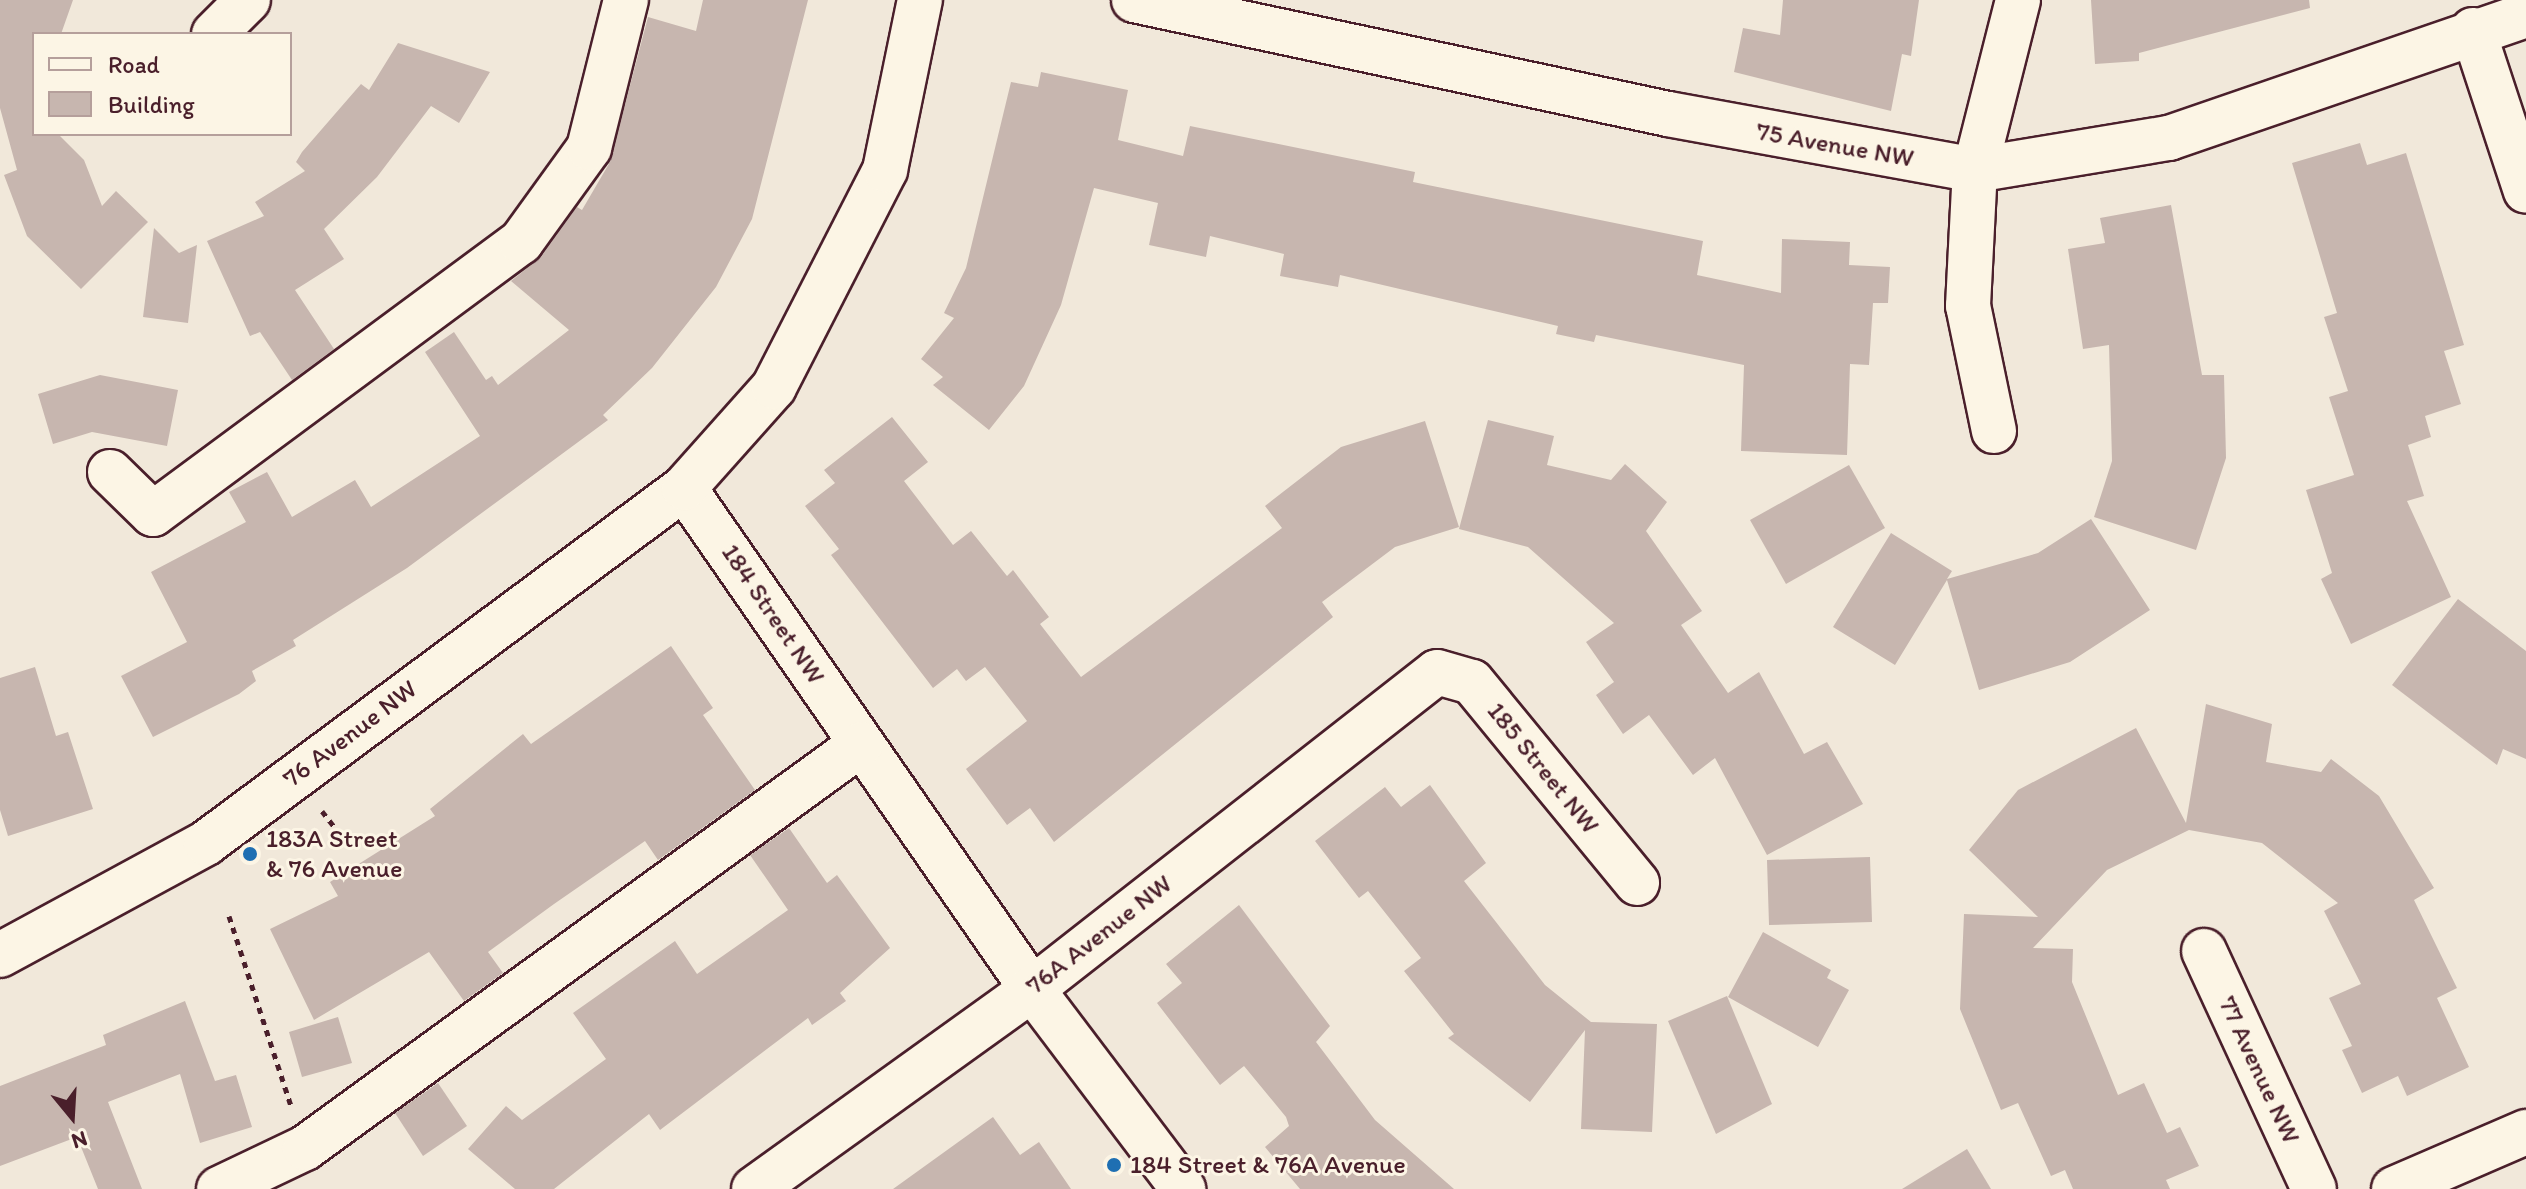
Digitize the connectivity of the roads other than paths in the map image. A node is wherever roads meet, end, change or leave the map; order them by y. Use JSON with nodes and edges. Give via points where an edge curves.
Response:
{"nodes":[{"id":1,"x":248,"y":0,"type":"edge"},
{"id":2,"x":626,"y":0,"type":"edge"},
{"id":3,"x":920,"y":0,"type":"edge"},
{"id":4,"x":1134,"y":0,"type":"edge"},
{"id":5,"x":2018,"y":0,"type":"edge"},
{"id":6,"x":2526,"y":15,"type":"edge"},
{"id":7,"x":2473,"y":30,"type":"junction"},
{"id":8,"x":216,"y":32,"type":"edge"},
{"id":9,"x":1975,"y":170,"type":"junction"},
{"id":10,"x":2526,"y":191,"type":"edge"},
{"id":11,"x":1994,"y":431,"type":"dead end"},
{"id":12,"x":110,"y":472,"type":"dead end"},
{"id":13,"x":684,"y":488,"type":"junction"},
{"id":14,"x":1437,"y":672,"type":"joint"},
{"id":15,"x":861,"y":744,"type":"junction"},
{"id":16,"x":1637,"y":883,"type":"dead end"},
{"id":17,"x":2204,"y":951,"type":"dead end"},
{"id":18,"x":0,"y":955,"type":"edge"},
{"id":19,"x":1032,"y":989,"type":"junction"},
{"id":20,"x":2526,"y":1132,"type":"edge"},
{"id":21,"x":219,"y":1189,"type":"edge"},
{"id":22,"x":754,"y":1189,"type":"edge"},
{"id":23,"x":1183,"y":1189,"type":"edge"},
{"id":24,"x":2314,"y":1189,"type":"edge"},
{"id":25,"x":2394,"y":1189,"type":"edge"}],
"edges":[{"from":1,"to":8,"type":"street"},
{"from":2,"to":12,"type":"street","via":[[589,148],[521,242],[153,514]]},
{"from":3,"to":13,"type":"street","via":[[885,170],[774,387]]},
{"from":4,"to":9,"type":"street","name":"75 Avenue NW","via":[[1668,114]]},
{"from":5,"to":9,"type":"street"},
{"from":6,"to":7,"type":"street","name":"75 Avenue NW"},
{"from":7,"to":9,"type":"street","name":"75 Avenue NW","via":[[2169,138]]},
{"from":7,"to":10,"type":"street"},
{"from":9,"to":11,"type":"street","via":[[1968,306]]},
{"from":13,"to":15,"type":"street","name":"184 Street NW"},
{"from":13,"to":18,"type":"street","name":"76 Avenue NW","via":[[206,843]]},
{"from":14,"to":16,"type":"street","name":"185 Street NW","via":[[1472,682]]},
{"from":14,"to":19,"type":"street","name":"76A Avenue NW"},
{"from":15,"to":19,"type":"street","name":"184 Street NW"},
{"from":15,"to":21,"type":"street","via":[[305,1148]]},
{"from":17,"to":24,"type":"street","name":"77 Avenue NW"},
{"from":19,"to":22,"type":"street","name":"76A Avenue NW"},
{"from":19,"to":23,"type":"street","name":"184 Street NW"},
{"from":20,"to":25,"type":"street"}]}
